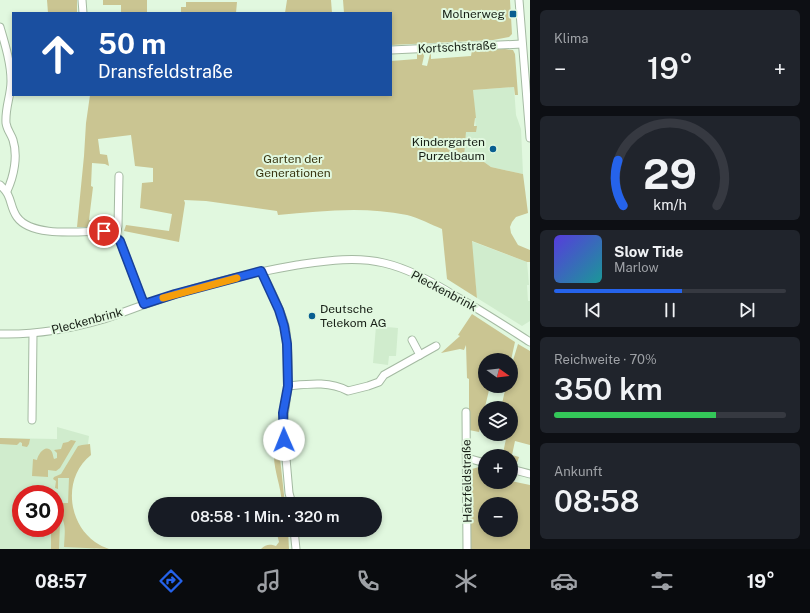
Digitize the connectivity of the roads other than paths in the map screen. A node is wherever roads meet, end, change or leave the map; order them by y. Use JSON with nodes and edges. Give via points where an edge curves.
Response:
{"nodes":[{"id":1,"x":82,"y":0,"type":"edge"},
{"id":2,"x":519,"y":0,"type":"edge"},
{"id":3,"x":83,"y":12,"type":"edge"},
{"id":4,"x":0,"y":27,"type":"edge"},
{"id":5,"x":522,"y":44,"type":"junction"},
{"id":6,"x":392,"y":50,"type":"edge"},
{"id":7,"x":530,"y":138,"type":"edge"},
{"id":8,"x":120,"y":176,"type":"dead end"},
{"id":9,"x":0,"y":185,"type":"edge"},
{"id":10,"x":7,"y":191,"type":"junction"},
{"id":11,"x":116,"y":236,"type":"junction"},
{"id":12,"x":261,"y":271,"type":"junction"},
{"id":13,"x":144,"y":304,"type":"junction"},
{"id":14,"x":0,"y":334,"type":"edge"},
{"id":15,"x":33,"y":334,"type":"junction"},
{"id":16,"x":412,"y":340,"type":"dead end"},
{"id":17,"x":530,"y":342,"type":"edge"},
{"id":18,"x":436,"y":346,"type":"dead end"},
{"id":19,"x":420,"y":355,"type":"junction"},
{"id":20,"x":288,"y":386,"type":"junction"},
{"id":21,"x":466,"y":412,"type":"dead end"},
{"id":22,"x":32,"y":420,"type":"dead end"},
{"id":23,"x":467,"y":458,"type":"junction"},
{"id":24,"x":478,"y":461,"type":"edge"},
{"id":25,"x":518,"y":471,"type":"edge"},
{"id":26,"x":530,"y":474,"type":"edge"},
{"id":27,"x":289,"y":497,"type":"edge"},
{"id":28,"x":295,"y":537,"type":"edge"},
{"id":29,"x":296,"y":549,"type":"edge"},
{"id":30,"x":467,"y":549,"type":"edge"}],
"edges":[{"from":1,"to":3,"type":"street"},
{"from":2,"to":5,"type":"street"},
{"from":4,"to":10,"type":"street","via":[[11,80],[6,124],[15,149],[12,181]]},
{"from":5,"to":6,"type":"street","name":"Kortschstraße"},
{"from":5,"to":7,"type":"street"},
{"from":8,"to":11,"type":"street"},
{"from":9,"to":10,"type":"street"},
{"from":10,"to":11,"type":"street","via":[[16,216],[31,228],[47,231],[104,231]]},
{"from":11,"to":13,"type":"street"},
{"from":12,"to":13,"type":"street","name":"Pleckenbrink"},
{"from":12,"to":17,"type":"street","name":"Pleckenbrink","via":[[326,261],[384,263],[422,276]]},
{"from":12,"to":20,"type":"street","via":[[284,326]]},
{"from":13,"to":15,"type":"street","name":"Pleckenbrink","via":[[105,319],[64,330]]},
{"from":14,"to":15,"type":"street","name":"Pleckenbrink"},
{"from":15,"to":22,"type":"street"},
{"from":16,"to":19,"type":"street"},
{"from":18,"to":19,"type":"street"},
{"from":19,"to":20,"type":"street","via":[[384,375],[379,382],[362,388],[348,391],[338,386],[315,383]]},
{"from":20,"to":27,"type":"street","via":[[283,424]]},
{"from":21,"to":23,"type":"street","name":"Hatzfeldstraße"},
{"from":23,"to":24,"type":"street"},
{"from":23,"to":30,"type":"street","name":"Hatzfeldstraße"},
{"from":25,"to":26,"type":"street"},
{"from":28,"to":29,"type":"street"}]}
